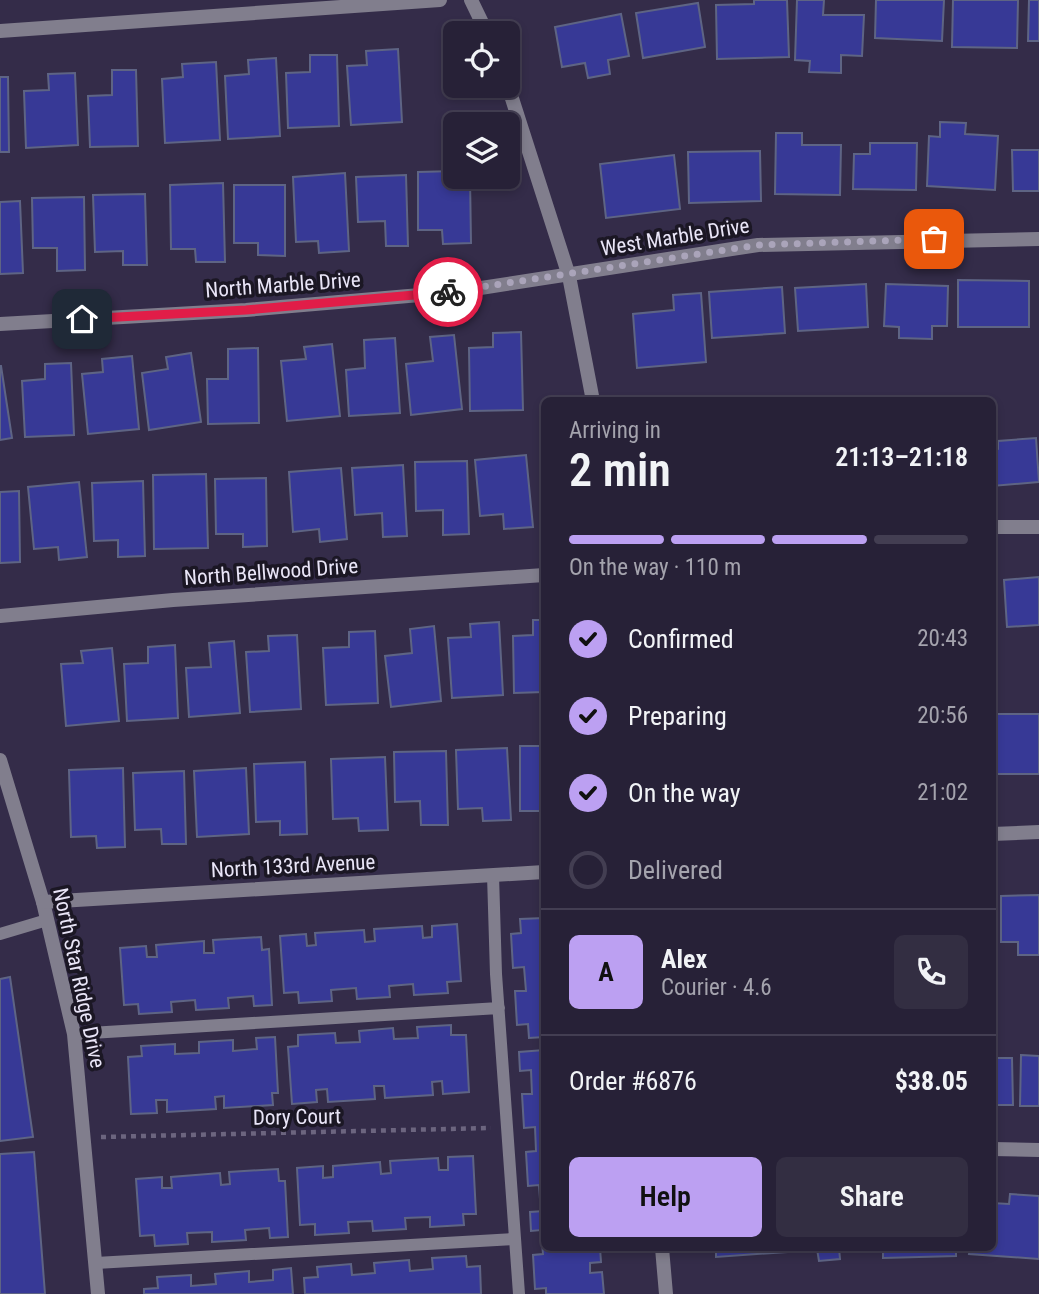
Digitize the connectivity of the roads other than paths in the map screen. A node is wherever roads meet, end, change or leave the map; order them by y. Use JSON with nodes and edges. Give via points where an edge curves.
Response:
{"nodes":[{"id":1,"x":440,"y":0,"type":"edge"},
{"id":2,"x":471,"y":0,"type":"edge"},
{"id":3,"x":246,"y":6,"type":"edge"},
{"id":4,"x":481,"y":21,"type":"edge"},
{"id":5,"x":0,"y":31,"type":"edge"},
{"id":6,"x":512,"y":98,"type":"edge"},
{"id":7,"x":1039,"y":239,"type":"edge"},
{"id":8,"x":569,"y":275,"type":"junction"},
{"id":9,"x":0,"y":324,"type":"edge"},
{"id":10,"x":592,"y":397,"type":"edge"},
{"id":11,"x":996,"y":527,"type":"edge"},
{"id":12,"x":1039,"y":527,"type":"edge"},
{"id":13,"x":541,"y":575,"type":"edge"},
{"id":14,"x":0,"y":616,"type":"edge"},
{"id":15,"x":0,"y":760,"type":"edge"},
{"id":16,"x":1039,"y":832,"type":"edge"},
{"id":17,"x":996,"y":834,"type":"edge"},
{"id":18,"x":541,"y":872,"type":"edge"},
{"id":19,"x":493,"y":875,"type":"junction"},
{"id":20,"x":43,"y":902,"type":"junction"},
{"id":21,"x":47,"y":920,"type":"junction"},
{"id":22,"x":0,"y":934,"type":"edge"},
{"id":23,"x":499,"y":1008,"type":"junction"},
{"id":24,"x":74,"y":1034,"type":"junction"},
{"id":25,"x":996,"y":1149,"type":"edge"},
{"id":26,"x":1039,"y":1150,"type":"edge"},
{"id":27,"x":514,"y":1239,"type":"junction"},
{"id":28,"x":662,"y":1251,"type":"edge"},
{"id":29,"x":96,"y":1263,"type":"junction"},
{"id":30,"x":98,"y":1294,"type":"edge"},
{"id":31,"x":519,"y":1294,"type":"edge"},
{"id":32,"x":666,"y":1294,"type":"edge"}],
"edges":[{"from":1,"to":3,"type":"street"},
{"from":2,"to":4,"type":"street"},
{"from":3,"to":5,"type":"street"},
{"from":6,"to":8,"type":"street"},
{"from":7,"to":8,"type":"street","name":"West Marble Drive","via":[[758,245]]},
{"from":8,"to":9,"type":"street","name":"North Marble Drive","via":[[454,292]]},
{"from":8,"to":10,"type":"street"},
{"from":11,"to":12,"type":"street"},
{"from":13,"to":14,"type":"street","name":"North Bellwood Drive"},
{"from":15,"to":20,"type":"street","name":"North Star Ridge Drive"},
{"from":16,"to":17,"type":"street"},
{"from":18,"to":19,"type":"street","name":"North 133rd Avenue"},
{"from":19,"to":20,"type":"street","name":"North 133rd Avenue"},
{"from":19,"to":23,"type":"lane"},
{"from":20,"to":21,"type":"street","name":"North Star Ridge Drive"},
{"from":21,"to":22,"type":"lane"},
{"from":21,"to":24,"type":"street","name":"North Star Ridge Drive"},
{"from":23,"to":24,"type":"lane"},
{"from":23,"to":27,"type":"lane"},
{"from":24,"to":29,"type":"street","name":"North Star Ridge Drive"},
{"from":25,"to":26,"type":"street"},
{"from":27,"to":29,"type":"lane"},
{"from":27,"to":31,"type":"lane"},
{"from":28,"to":32,"type":"street"},
{"from":29,"to":30,"type":"street","name":"North Star Ridge Drive"}]}
